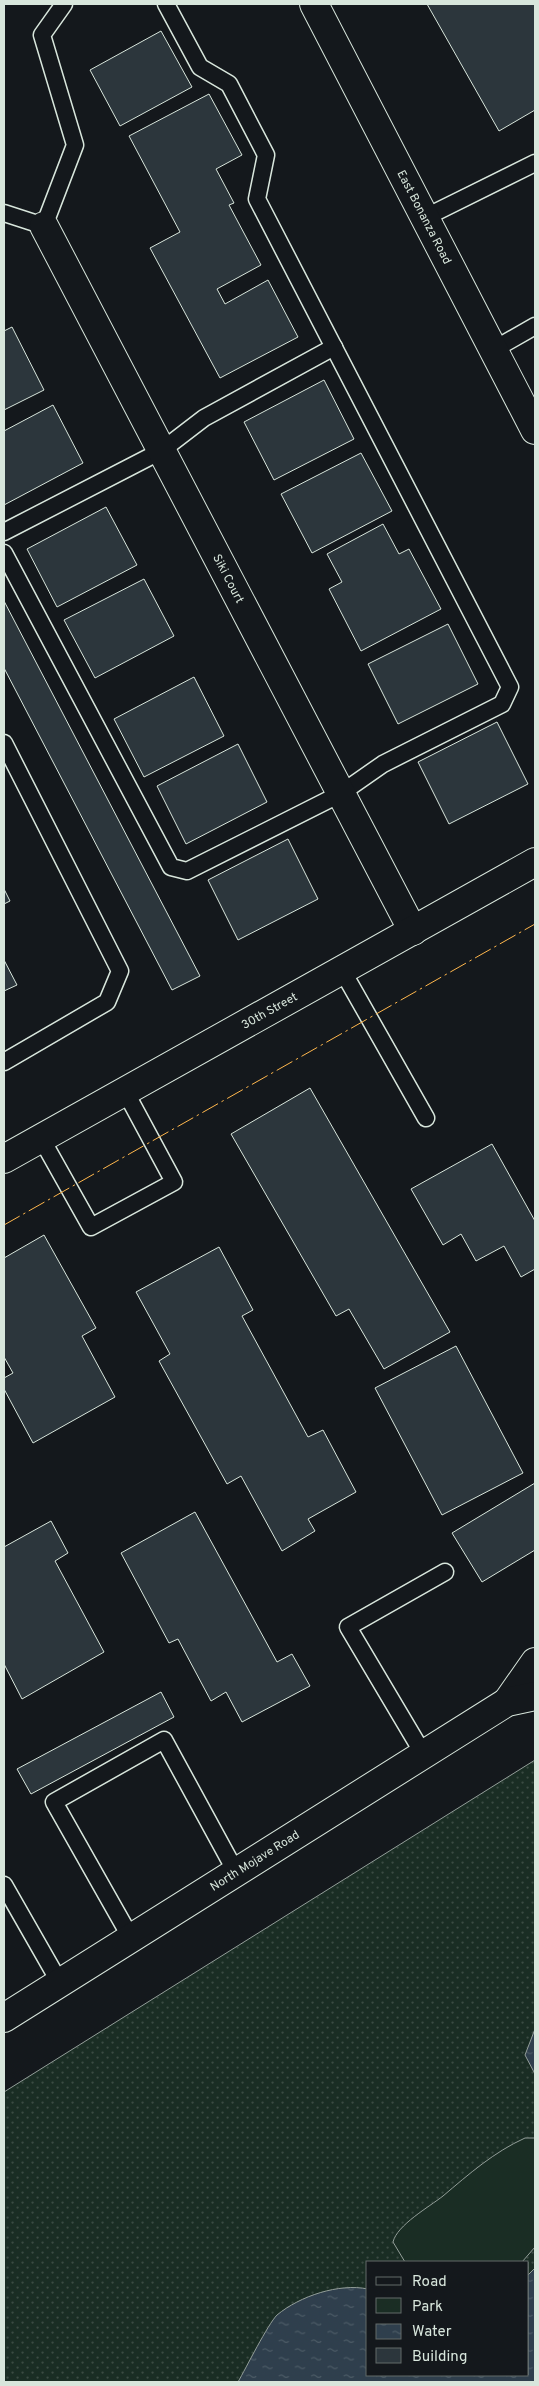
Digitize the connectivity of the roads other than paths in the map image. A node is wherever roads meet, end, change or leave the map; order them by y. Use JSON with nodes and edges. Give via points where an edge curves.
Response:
{"nodes":[{"id":1,"x":64,"y":4,"type":"edge"},
{"id":2,"x":166,"y":4,"type":"edge"},
{"id":3,"x":314,"y":4,"type":"edge"},
{"id":4,"x":531,"y":165,"type":"edge"},
{"id":5,"x":4,"y":213,"type":"edge"},
{"id":6,"x":424,"y":218,"type":"junction"},
{"id":7,"x":44,"y":226,"type":"junction"},
{"id":8,"x":535,"y":326,"type":"edge"},
{"id":9,"x":334,"y":347,"type":"junction"},
{"id":10,"x":493,"y":350,"type":"junction"},
{"id":11,"x":535,"y":430,"type":"edge"},
{"id":12,"x":161,"y":451,"type":"junction"},
{"id":13,"x":4,"y":532,"type":"edge"},
{"id":14,"x":4,"y":553,"type":"edge"},
{"id":15,"x":4,"y":742,"type":"edge"},
{"id":16,"x":340,"y":794,"type":"junction"},
{"id":17,"x":535,"y":862,"type":"edge"},
{"id":18,"x":413,"y":931,"type":"junction"},
{"id":19,"x":342,"y":970,"type":"junction"},
{"id":20,"x":4,"y":1062,"type":"edge"},
{"id":21,"x":125,"y":1091,"type":"junction"},
{"id":22,"x":426,"y":1118,"type":"dead end"},
{"id":23,"x":41,"y":1138,"type":"junction"},
{"id":24,"x":4,"y":1159,"type":"edge"},
{"id":25,"x":445,"y":1572,"type":"dead end"},
{"id":26,"x":535,"y":1662,"type":"edge"},
{"id":27,"x":535,"y":1696,"type":"edge"},
{"id":28,"x":507,"y":1702,"type":"junction"},
{"id":29,"x":424,"y":1755,"type":"junction"},
{"id":30,"x":236,"y":1872,"type":"junction"},
{"id":31,"x":4,"y":1885,"type":"edge"},
{"id":32,"x":131,"y":1938,"type":"junction"},
{"id":33,"x":60,"y":1983,"type":"junction"},
{"id":34,"x":4,"y":2018,"type":"edge"}],
"edges":[{"from":1,"to":7,"type":"lane","via":[[42,36],[75,145]]},
{"from":2,"to":9,"type":"lane","via":[[200,67],[229,84],[266,155],[257,199]]},
{"from":3,"to":6,"type":"street","name":"East Bonanza Road"},
{"from":4,"to":6,"type":"lane"},
{"from":5,"to":7,"type":"lane"},
{"from":6,"to":10,"type":"street","name":"East Bonanza Road"},
{"from":7,"to":12,"type":"street","name":"Siki Court"},
{"from":8,"to":10,"type":"lane"},
{"from":9,"to":12,"type":"lane","via":[[204,418]]},
{"from":9,"to":16,"type":"lane","via":[[510,687],[502,704],[383,764]]},
{"from":10,"to":11,"type":"street","name":"East Bonanza Road"},
{"from":12,"to":13,"type":"lane"},
{"from":12,"to":16,"type":"street","name":"Siki Court"},
{"from":14,"to":16,"type":"lane","via":[[171,867],[187,871]]},
{"from":15,"to":20,"type":"lane","via":[[120,971],[107,1002]]},
{"from":16,"to":18,"type":"street","name":"Siki Court"},
{"from":17,"to":18,"type":"street","name":"30th Street"},
{"from":18,"to":19,"type":"street","name":"30th Street"},
{"from":19,"to":21,"type":"street","name":"30th Street"},
{"from":19,"to":22,"type":"lane"},
{"from":21,"to":23,"type":"street","name":"30th Street"},
{"from":21,"to":23,"type":"lane","via":[[174,1182],[91,1226]]},
{"from":23,"to":24,"type":"street","name":"30th Street"},
{"from":25,"to":29,"type":"lane","via":[[348,1627]]},
{"from":26,"to":28,"type":"street","name":"North Mojave Road"},
{"from":27,"to":28,"type":"street","name":"North Mojave Road"},
{"from":28,"to":29,"type":"street","name":"North Mojave Road"},
{"from":29,"to":30,"type":"street","name":"North Mojave Road"},
{"from":30,"to":32,"type":"street","name":"North Mojave Road"},
{"from":30,"to":32,"type":"lane","via":[[164,1740],[54,1802]]},
{"from":31,"to":33,"type":"lane"},
{"from":32,"to":33,"type":"street","name":"North Mojave Road"},
{"from":33,"to":34,"type":"street","name":"North Mojave Road"}]}
